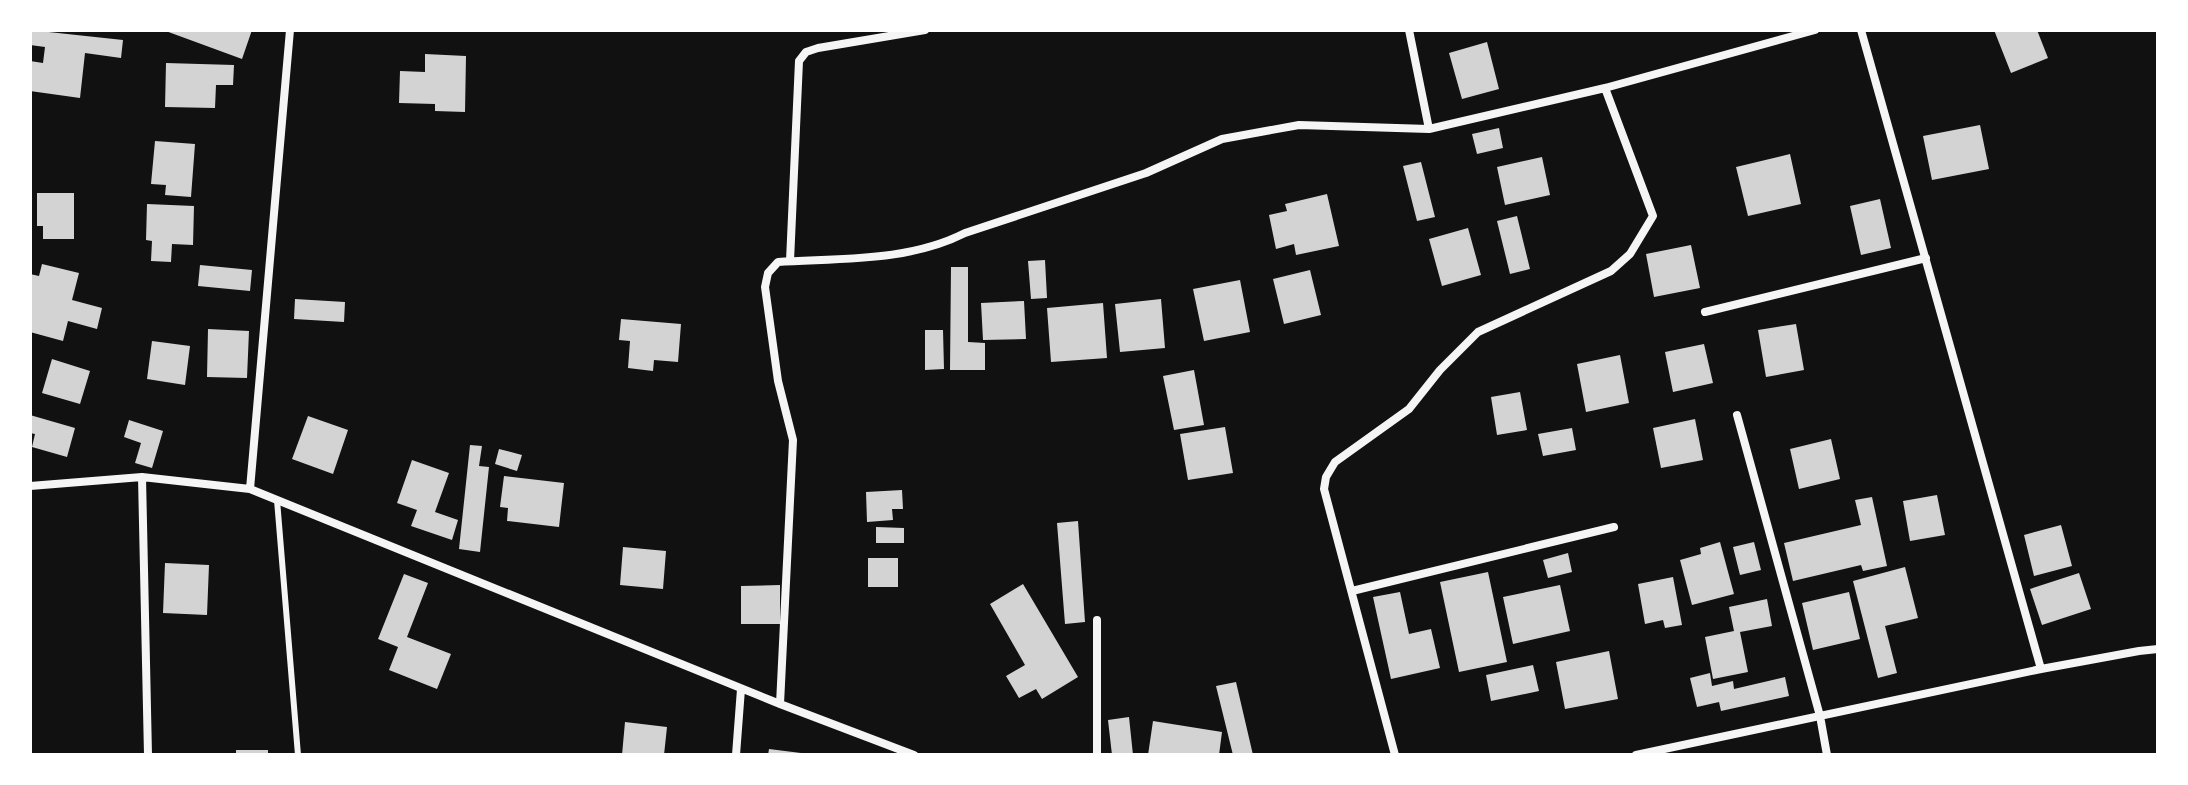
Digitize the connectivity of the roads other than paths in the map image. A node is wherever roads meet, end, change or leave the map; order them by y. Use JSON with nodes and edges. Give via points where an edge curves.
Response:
{"nodes":[{"id":1,"x":290,"y":30,"type":"edge"},
{"id":2,"x":925,"y":30,"type":"edge"},
{"id":3,"x":1409,"y":30,"type":"edge"},
{"id":4,"x":1815,"y":30,"type":"edge"},
{"id":5,"x":1861,"y":30,"type":"edge"},
{"id":6,"x":1605,"y":88,"type":"junction"},
{"id":7,"x":1429,"y":129,"type":"junction"},
{"id":8,"x":1926,"y":258,"type":"junction"},
{"id":9,"x":790,"y":261,"type":"junction"},
{"id":10,"x":1705,"y":312,"type":"dead end"},
{"id":11,"x":1737,"y":415,"type":"dead end"},
{"id":12,"x":142,"y":477,"type":"junction"},
{"id":13,"x":30,"y":486,"type":"edge"},
{"id":14,"x":250,"y":489,"type":"junction"},
{"id":15,"x":277,"y":500,"type":"junction"},
{"id":16,"x":1614,"y":527,"type":"dead end"},
{"id":17,"x":1352,"y":591,"type":"junction"},
{"id":18,"x":1097,"y":620,"type":"dead end"},
{"id":19,"x":2158,"y":649,"type":"edge"},
{"id":20,"x":2041,"y":669,"type":"junction"},
{"id":21,"x":741,"y":689,"type":"junction"},
{"id":22,"x":780,"y":704,"type":"junction"},
{"id":23,"x":1820,"y":716,"type":"junction"},
{"id":24,"x":148,"y":755,"type":"edge"},
{"id":25,"x":298,"y":755,"type":"edge"},
{"id":26,"x":736,"y":755,"type":"edge"},
{"id":27,"x":914,"y":755,"type":"edge"},
{"id":28,"x":1097,"y":755,"type":"edge"},
{"id":29,"x":1395,"y":755,"type":"edge"},
{"id":30,"x":1636,"y":755,"type":"edge"},
{"id":31,"x":1827,"y":755,"type":"edge"}],
"edges":[{"from":1,"to":14,"type":"street"},
{"from":2,"to":9,"type":"street","via":[[818,48],[799,61]]},
{"from":3,"to":7,"type":"street"},
{"from":4,"to":6,"type":"street"},
{"from":5,"to":8,"type":"street"},
{"from":6,"to":7,"type":"street"},
{"from":6,"to":17,"type":"street","via":[[1653,216],[1630,254],[1611,271],[1478,332],[1409,409],[1335,462],[1324,489]]},
{"from":7,"to":9,"type":"street","via":[[1299,125],[1222,139],[1146,173],[944,244],[905,254]]},
{"from":8,"to":10,"type":"street"},
{"from":8,"to":20,"type":"street"},
{"from":9,"to":22,"type":"street","via":[[778,262],[765,287],[778,381],[793,440]]},
{"from":11,"to":23,"type":"street"},
{"from":12,"to":13,"type":"street"},
{"from":12,"to":14,"type":"street"},
{"from":12,"to":24,"type":"street"},
{"from":14,"to":15,"type":"street"},
{"from":15,"to":21,"type":"street"},
{"from":15,"to":25,"type":"lane"},
{"from":16,"to":17,"type":"street"},
{"from":17,"to":29,"type":"street"},
{"from":18,"to":28,"type":"street"},
{"from":19,"to":20,"type":"street"},
{"from":20,"to":23,"type":"street"},
{"from":21,"to":22,"type":"street"},
{"from":21,"to":26,"type":"street"},
{"from":22,"to":27,"type":"street"},
{"from":23,"to":30,"type":"street"},
{"from":23,"to":31,"type":"street"}]}
